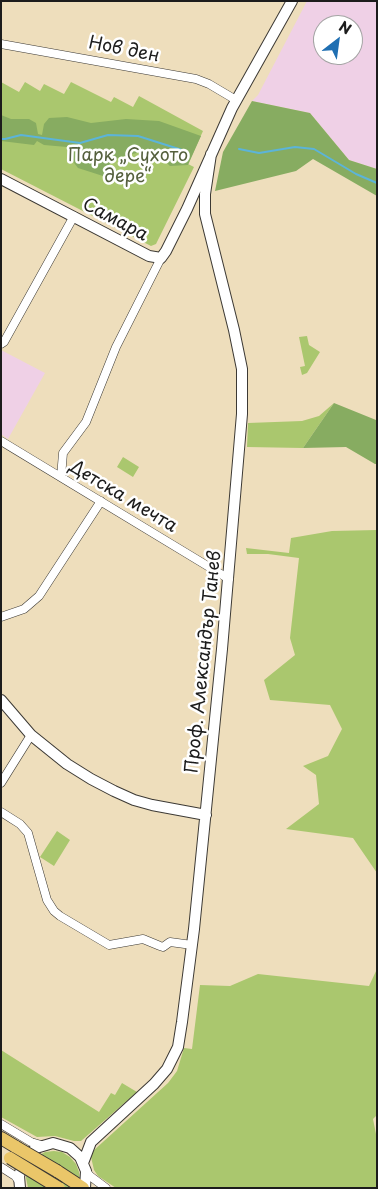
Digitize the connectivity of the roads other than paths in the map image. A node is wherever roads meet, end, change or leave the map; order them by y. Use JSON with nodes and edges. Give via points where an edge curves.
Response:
{"nodes":[{"id":1,"x":292,"y":1,"type":"edge"},
{"id":2,"x":1,"y":44,"type":"edge"},
{"id":3,"x":236,"y":100,"type":"junction"},
{"id":4,"x":211,"y":154,"type":"junction"},
{"id":5,"x":1,"y":179,"type":"edge"},
{"id":6,"x":187,"y":209,"type":"junction"},
{"id":7,"x":205,"y":214,"type":"junction"},
{"id":8,"x":74,"y":216,"type":"junction"},
{"id":9,"x":161,"y":258,"type":"junction"},
{"id":10,"x":1,"y":344,"type":"edge"},
{"id":11,"x":1,"y":441,"type":"edge"},
{"id":12,"x":61,"y":477,"type":"junction"},
{"id":13,"x":101,"y":501,"type":"junction"},
{"id":14,"x":229,"y":578,"type":"junction"},
{"id":15,"x":1,"y":617,"type":"edge"},
{"id":16,"x":1,"y":700,"type":"edge"},
{"id":17,"x":32,"y":735,"type":"junction"},
{"id":18,"x":1,"y":783,"type":"edge"},
{"id":19,"x":1,"y":812,"type":"edge"},
{"id":20,"x":206,"y":815,"type":"junction"},
{"id":21,"x":192,"y":946,"type":"junction"},
{"id":22,"x":1,"y":1124,"type":"edge"},
{"id":23,"x":1,"y":1138,"type":"edge"},
{"id":24,"x":91,"y":1142,"type":"junction"},
{"id":25,"x":41,"y":1145,"type":"junction"},
{"id":26,"x":70,"y":1148,"type":"junction"},
{"id":27,"x":7,"y":1156,"type":"edge"},
{"id":28,"x":85,"y":1167,"type":"junction"},
{"id":29,"x":20,"y":1185,"type":"edge"},
{"id":30,"x":59,"y":1188,"type":"edge"},
{"id":31,"x":84,"y":1188,"type":"edge"},
{"id":32,"x":106,"y":1188,"type":"edge"}],
"edges":[{"from":1,"to":3,"type":"street"},
{"from":2,"to":3,"type":"street","name":"Нов ден","via":[[196,79]]},
{"from":3,"to":4,"type":"street"},
{"from":4,"to":6,"type":"street"},
{"from":4,"to":7,"type":"street","name":"Проф. Александър Танев"},
{"from":5,"to":8,"type":"street","name":"Самара"},
{"from":6,"to":7,"type":"street","via":[[198,204]]},
{"from":6,"to":9,"type":"street"},
{"from":7,"to":14,"type":"street","name":"Проф. Александър Танев","via":[[242,369],[242,414]]},
{"from":8,"to":9,"type":"street","name":"Самара","via":[[149,256]]},
{"from":8,"to":10,"type":"street"},
{"from":9,"to":12,"type":"street","via":[[116,347],[86,422],[63,453]]},
{"from":11,"to":12,"type":"street","name":"Детска мечта"},
{"from":12,"to":13,"type":"street","name":"Детска мечта"},
{"from":13,"to":14,"type":"street","name":"Детска мечта"},
{"from":13,"to":15,"type":"street","via":[[39,596],[24,609]]},
{"from":14,"to":20,"type":"street","name":"Проф. Александър Танев"},
{"from":16,"to":17,"type":"street"},
{"from":17,"to":18,"type":"street"},
{"from":17,"to":20,"type":"street","via":[[67,764],[114,791],[152,805]]},
{"from":19,"to":21,"type":"street","via":[[28,833],[46,900],[60,916],[110,945],[143,939],[162,947],[170,942]]},
{"from":20,"to":21,"type":"street","name":"Проф. Александър Танев"},
{"from":21,"to":24,"type":"street","name":"Проф. Александър Танев","via":[[174,1058],[154,1084]]},
{"from":22,"to":25,"type":"street"},
{"from":23,"to":27,"type":"highway"},
{"from":24,"to":26,"type":"street","name":"Проф. Александър Танев"},
{"from":24,"to":28,"type":"street","name":"Проф. Александър Танев"},
{"from":25,"to":26,"type":"street","via":[[58,1144]]},
{"from":25,"to":29,"type":"street","via":[[24,1159],[19,1170]]},
{"from":26,"to":28,"type":"street"},
{"from":27,"to":29,"type":"street"},
{"from":27,"to":30,"type":"highway","bridge":true},
{"from":27,"to":31,"type":"highway","bridge":true},
{"from":28,"to":31,"type":"street","name":"Проф. Александър Танев"},
{"from":28,"to":32,"type":"street","via":[[90,1176]]}]}
